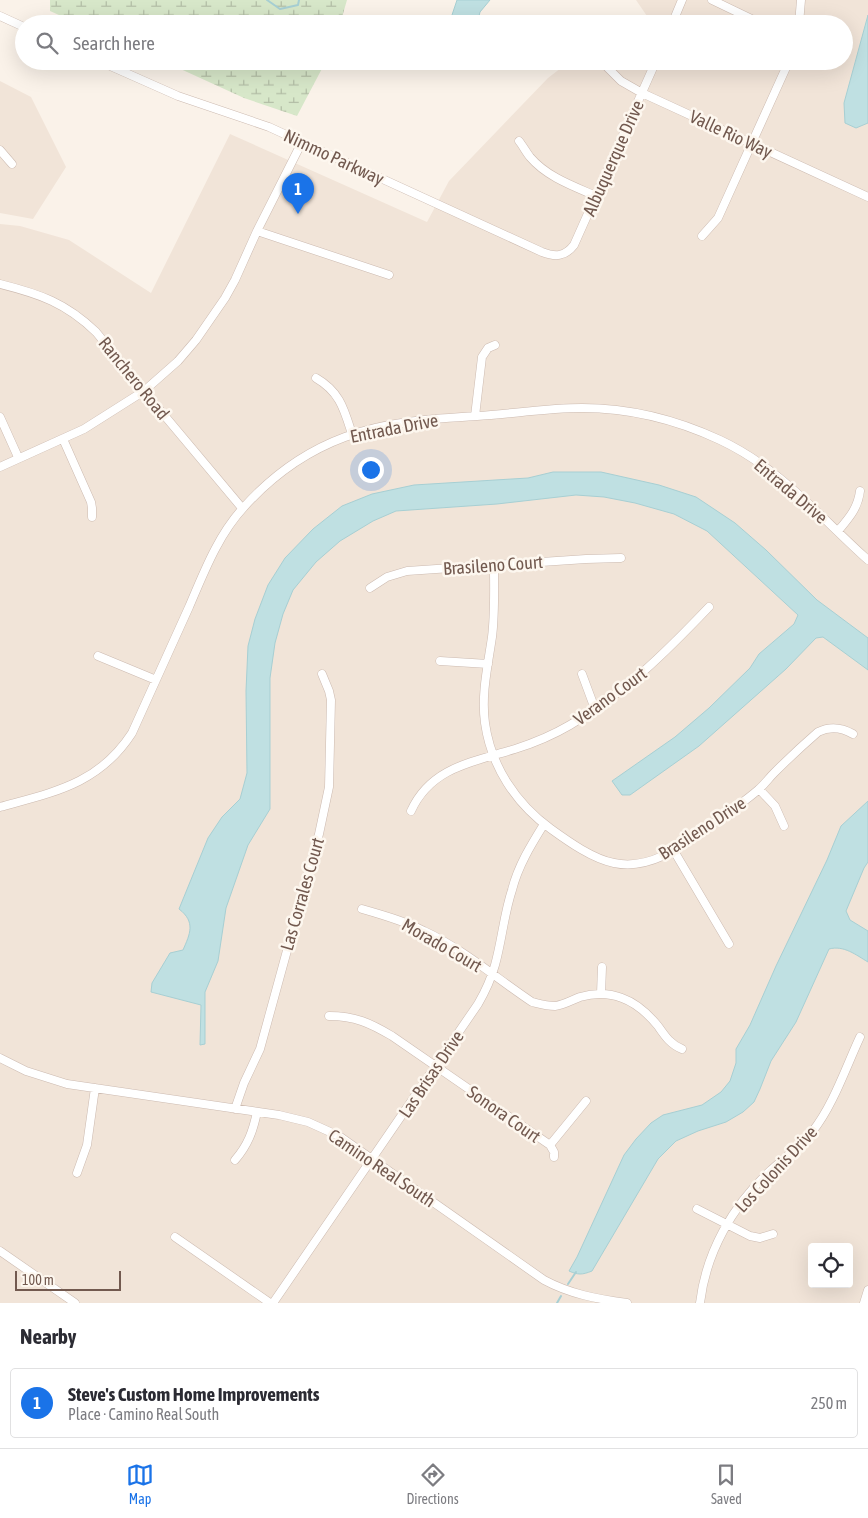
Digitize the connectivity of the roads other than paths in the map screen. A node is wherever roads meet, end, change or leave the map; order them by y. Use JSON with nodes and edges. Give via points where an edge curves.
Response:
{"nodes":[{"id":1,"x":682,"y":0,"type":"edge"},
{"id":2,"x":712,"y":0,"type":"edge"},
{"id":3,"x":801,"y":0,"type":"edge"},
{"id":4,"x":676,"y":15,"type":"edge"},
{"id":5,"x":743,"y":15,"type":"edge"},
{"id":6,"x":800,"y":15,"type":"edge"},
{"id":7,"x":0,"y":16,"type":"edge"},
{"id":8,"x":15,"y":23,"type":"edge"},
{"id":9,"x":119,"y":70,"type":"edge"},
{"id":10,"x":610,"y":70,"type":"edge"},
{"id":11,"x":652,"y":70,"type":"edge"},
{"id":12,"x":785,"y":70,"type":"edge"},
{"id":13,"x":642,"y":93,"type":"junction"},
{"id":14,"x":519,"y":141,"type":"dead end"},
{"id":15,"x":302,"y":142,"type":"junction"},
{"id":16,"x":752,"y":144,"type":"junction"},
{"id":17,"x":0,"y":150,"type":"edge"},
{"id":18,"x":12,"y":164,"type":"dead end"},
{"id":19,"x":596,"y":196,"type":"junction"},
{"id":20,"x":868,"y":197,"type":"edge"},
{"id":21,"x":257,"y":231,"type":"junction"},
{"id":22,"x":702,"y":236,"type":"dead end"},
{"id":23,"x":566,"y":253,"type":"joint"},
{"id":24,"x":389,"y":275,"type":"dead end"},
{"id":25,"x":0,"y":284,"type":"edge"},
{"id":26,"x":495,"y":345,"type":"dead end"},
{"id":27,"x":316,"y":378,"type":"dead end"},
{"id":28,"x":144,"y":391,"type":"junction"},
{"id":29,"x":476,"y":416,"type":"junction"},
{"id":30,"x":0,"y":417,"type":"edge"},
{"id":31,"x":352,"y":434,"type":"junction"},
{"id":32,"x":63,"y":439,"type":"junction"},
{"id":33,"x":18,"y":457,"type":"junction"},
{"id":34,"x":0,"y":467,"type":"edge"},
{"id":35,"x":860,"y":491,"type":"dead end"},
{"id":36,"x":242,"y":508,"type":"junction"},
{"id":37,"x":92,"y":517,"type":"dead end"},
{"id":38,"x":838,"y":531,"type":"junction"},
{"id":39,"x":621,"y":558,"type":"dead end"},
{"id":40,"x":868,"y":560,"type":"edge"},
{"id":41,"x":494,"y":565,"type":"junction"},
{"id":42,"x":370,"y":588,"type":"dead end"},
{"id":43,"x":709,"y":607,"type":"dead end"},
{"id":44,"x":98,"y":656,"type":"dead end"},
{"id":45,"x":440,"y":661,"type":"dead end"},
{"id":46,"x":488,"y":664,"type":"junction"},
{"id":47,"x":322,"y":674,"type":"dead end"},
{"id":48,"x":582,"y":674,"type":"dead end"},
{"id":49,"x":156,"y":680,"type":"junction"},
{"id":50,"x":596,"y":709,"type":"junction"},
{"id":51,"x":853,"y":734,"type":"dead end"},
{"id":52,"x":493,"y":755,"type":"junction"},
{"id":53,"x":759,"y":789,"type":"junction"},
{"id":54,"x":0,"y":806,"type":"edge"},
{"id":55,"x":411,"y":811,"type":"dead end"},
{"id":56,"x":544,"y":824,"type":"junction"},
{"id":57,"x":784,"y":826,"type":"dead end"},
{"id":58,"x":674,"y":850,"type":"junction"},
{"id":59,"x":362,"y":909,"type":"dead end"},
{"id":60,"x":729,"y":944,"type":"dead end"},
{"id":61,"x":602,"y":967,"type":"dead end"},
{"id":62,"x":492,"y":974,"type":"junction"},
{"id":63,"x":602,"y":994,"type":"junction"},
{"id":64,"x":329,"y":1016,"type":"dead end"},
{"id":65,"x":860,"y":1036,"type":"dead end"},
{"id":66,"x":682,"y":1049,"type":"dead end"},
{"id":67,"x":0,"y":1058,"type":"edge"},
{"id":68,"x":436,"y":1066,"type":"junction"},
{"id":69,"x":95,"y":1088,"type":"junction"},
{"id":70,"x":586,"y":1101,"type":"dead end"},
{"id":71,"x":235,"y":1109,"type":"junction"},
{"id":72,"x":258,"y":1112,"type":"junction"},
{"id":73,"x":550,"y":1145,"type":"junction"},
{"id":74,"x":554,"y":1157,"type":"dead end"},
{"id":75,"x":372,"y":1159,"type":"junction"},
{"id":76,"x":235,"y":1160,"type":"dead end"},
{"id":77,"x":77,"y":1173,"type":"dead end"},
{"id":78,"x":697,"y":1209,"type":"dead end"},
{"id":79,"x":727,"y":1225,"type":"junction"},
{"id":80,"x":773,"y":1234,"type":"dead end"},
{"id":81,"x":175,"y":1237,"type":"dead end"},
{"id":82,"x":0,"y":1251,"type":"edge"},
{"id":83,"x":868,"y":1290,"type":"edge"},
{"id":84,"x":75,"y":1303,"type":"edge"},
{"id":85,"x":271,"y":1303,"type":"edge"},
{"id":86,"x":627,"y":1303,"type":"edge"},
{"id":87,"x":700,"y":1303,"type":"edge"},
{"id":88,"x":864,"y":1303,"type":"edge"}],
"edges":[{"from":1,"to":4,"type":"street"},
{"from":2,"to":5,"type":"street"},
{"from":3,"to":6,"type":"street"},
{"from":7,"to":8,"type":"street"},
{"from":9,"to":15,"type":"street","name":"Nimmo Parkway","via":[[170,93],[249,119]]},
{"from":10,"to":13,"type":"street","name":"Valle Rio Way","via":[[621,81]]},
{"from":11,"to":13,"type":"street","name":"Albuquerque Drive"},
{"from":12,"to":16,"type":"street"},
{"from":13,"to":16,"type":"street","name":"Valle Rio Way"},
{"from":13,"to":19,"type":"street","name":"Albuquerque Drive"},
{"from":14,"to":19,"type":"street","via":[[531,158],[555,177]]},
{"from":15,"to":21,"type":"street"},
{"from":15,"to":23,"type":"street","name":"Nimmo Parkway","via":[[549,255]]},
{"from":16,"to":20,"type":"street","name":"Valle Rio Way"},
{"from":16,"to":22,"type":"street","via":[[718,218]]},
{"from":17,"to":18,"type":"street"},
{"from":19,"to":23,"type":"street","name":"Albuquerque Drive","via":[[574,245]]},
{"from":21,"to":24,"type":"street"},
{"from":21,"to":28,"type":"street","via":[[235,280],[211,319],[178,361]]},
{"from":25,"to":28,"type":"street","name":"Ranchero Road","via":[[45,297],[72,311],[96,332]]},
{"from":26,"to":29,"type":"street","via":[[488,348],[482,357]]},
{"from":27,"to":31,"type":"street","via":[[338,397]]},
{"from":28,"to":32,"type":"street"},
{"from":28,"to":36,"type":"street","name":"Ranchero Road"},
{"from":29,"to":31,"type":"street","name":"Entrada Drive","via":[[430,418]]},
{"from":29,"to":38,"type":"street","name":"Entrada Drive","via":[[582,408],[644,415],[682,424],[722,441],[760,463],[804,498]]},
{"from":30,"to":33,"type":"street"},
{"from":31,"to":36,"type":"street","name":"Entrada Drive","via":[[306,455]]},
{"from":32,"to":33,"type":"street"},
{"from":32,"to":37,"type":"street","via":[[91,502]]},
{"from":33,"to":34,"type":"street"},
{"from":35,"to":38,"type":"street","via":[[856,506]]},
{"from":36,"to":49,"type":"street","name":"Entrada Drive","via":[[213,551]]},
{"from":38,"to":40,"type":"street","name":"Entrada Drive"},
{"from":39,"to":41,"type":"street","name":"Brasileno Court"},
{"from":41,"to":42,"type":"street","name":"Brasileno Court","via":[[407,571],[387,577]]},
{"from":41,"to":46,"type":"street","name":"Brasileno Drive","via":[[494,616]]},
{"from":43,"to":50,"type":"street","name":"Verano Court","via":[[641,675]]},
{"from":44,"to":49,"type":"street"},
{"from":45,"to":46,"type":"street"},
{"from":46,"to":52,"type":"street","name":"Brasileno Drive","via":[[484,710]]},
{"from":47,"to":71,"type":"street","name":"Las Corrales Court","via":[[331,700],[328,798],[260,1049]]},
{"from":48,"to":50,"type":"street"},
{"from":49,"to":54,"type":"street","name":"Entrada Drive","via":[[132,733],[105,764],[63,788]]},
{"from":50,"to":52,"type":"street","name":"Verano Court","via":[[554,734]]},
{"from":51,"to":53,"type":"street","name":"Brasileno Drive","via":[[837,728],[818,732]]},
{"from":52,"to":55,"type":"street","name":"Verano Court","via":[[457,767],[431,782],[421,792]]},
{"from":52,"to":56,"type":"street","name":"Brasileno Drive","via":[[509,786]]},
{"from":53,"to":57,"type":"street","via":[[775,806]]},
{"from":53,"to":58,"type":"street","name":"Brasileno Drive"},
{"from":56,"to":58,"type":"street","name":"Brasileno Drive","via":[[594,857],[614,864],[643,862]]},
{"from":56,"to":62,"type":"street","name":"Las Brisas Drive","via":[[524,857],[512,888]]},
{"from":58,"to":60,"type":"street"},
{"from":59,"to":62,"type":"street","name":"Morado Court","via":[[424,931]]},
{"from":61,"to":63,"type":"street"},
{"from":62,"to":63,"type":"street","name":"Morado Court","via":[[532,1002],[542,1005],[561,1005]]},
{"from":62,"to":68,"type":"street","name":"Las Brisas Drive","via":[[478,1004]]},
{"from":63,"to":66,"type":"street","via":[[623,998],[640,1008],[669,1042]]},
{"from":64,"to":68,"type":"street","name":"Sonora Court","via":[[371,1023]]},
{"from":65,"to":79,"type":"street","name":"Los Colonis Drive","via":[[821,1120],[750,1191]]},
{"from":67,"to":69,"type":"street","name":"Camino Real South","via":[[46,1078]]},
{"from":68,"to":73,"type":"street","name":"Sonora Court"},
{"from":68,"to":75,"type":"street","name":"Las Brisas Drive"},
{"from":69,"to":71,"type":"street","name":"Camino Real South"},
{"from":69,"to":77,"type":"street","via":[[86,1145]]},
{"from":70,"to":73,"type":"street","name":"Sonora Court"},
{"from":71,"to":72,"type":"street","name":"Camino Real South"},
{"from":72,"to":75,"type":"street","name":"Camino Real South","via":[[308,1122],[339,1136]]},
{"from":72,"to":76,"type":"street","via":[[250,1139]]},
{"from":73,"to":74,"type":"street"},
{"from":75,"to":85,"type":"street","name":"Las Brisas Drive"},
{"from":75,"to":86,"type":"street","name":"Camino Real South","via":[[549,1283],[579,1295]]},
{"from":78,"to":79,"type":"street"},
{"from":79,"to":80,"type":"street","via":[[756,1238]]},
{"from":79,"to":87,"type":"street","name":"Los Colonis Drive","via":[[709,1265]]},
{"from":81,"to":85,"type":"street"},
{"from":82,"to":84,"type":"street"},
{"from":83,"to":88,"type":"street"}]}
